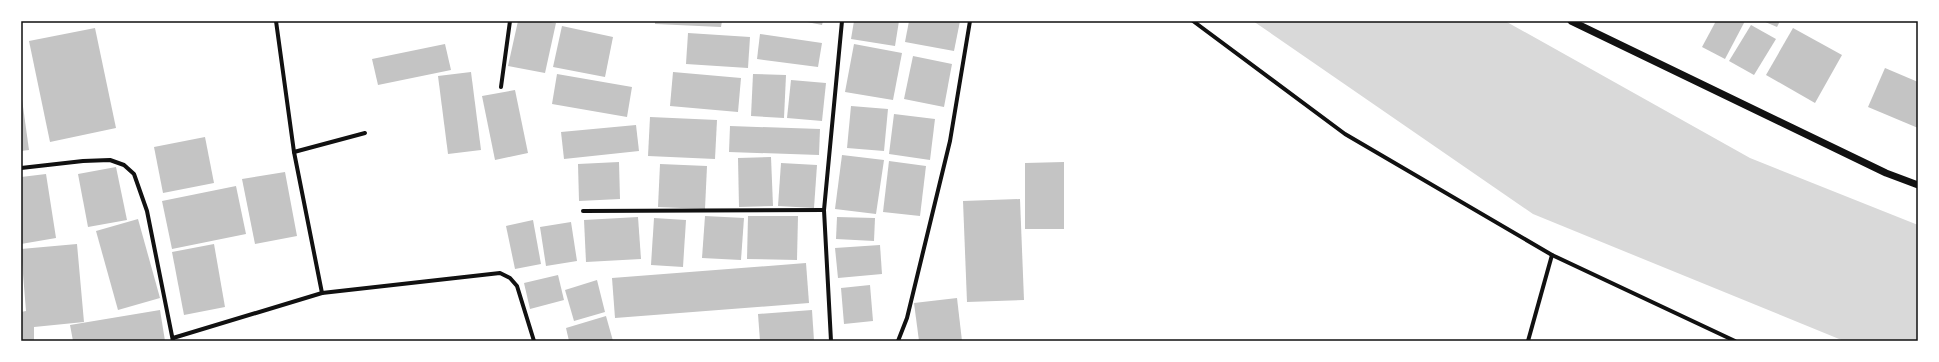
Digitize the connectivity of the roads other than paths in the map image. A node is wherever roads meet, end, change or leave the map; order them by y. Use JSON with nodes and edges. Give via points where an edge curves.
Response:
{"nodes":[{"id":1,"x":276,"y":21,"type":"edge"},
{"id":2,"x":510,"y":21,"type":"edge"},
{"id":3,"x":842,"y":21,"type":"edge"},
{"id":4,"x":970,"y":21,"type":"edge"},
{"id":5,"x":1193,"y":21,"type":"edge"},
{"id":6,"x":1571,"y":21,"type":"edge"},
{"id":7,"x":501,"y":87,"type":"dead end"},
{"id":8,"x":365,"y":134,"type":"dead end"},
{"id":9,"x":294,"y":152,"type":"junction"},
{"id":10,"x":21,"y":168,"type":"edge"},
{"id":11,"x":1918,"y":185,"type":"edge"},
{"id":12,"x":824,"y":210,"type":"junction"},
{"id":13,"x":583,"y":211,"type":"dead end"},
{"id":14,"x":1552,"y":255,"type":"junction"},
{"id":15,"x":322,"y":293,"type":"junction"},
{"id":16,"x":173,"y":339,"type":"edge"},
{"id":17,"x":534,"y":341,"type":"edge"},
{"id":18,"x":831,"y":341,"type":"edge"},
{"id":19,"x":898,"y":341,"type":"edge"},
{"id":20,"x":1528,"y":341,"type":"edge"},
{"id":21,"x":1735,"y":341,"type":"edge"}],
"edges":[{"from":1,"to":9,"type":"street"},
{"from":2,"to":7,"type":"street"},
{"from":3,"to":12,"type":"street"},
{"from":4,"to":19,"type":"street","via":[[950,141],[907,318]]},
{"from":5,"to":14,"type":"street","via":[[1345,134]]},
{"from":6,"to":11,"type":"street","via":[[1886,173]]},
{"from":8,"to":9,"type":"street"},
{"from":9,"to":15,"type":"street"},
{"from":10,"to":16,"type":"street","via":[[110,160],[124,165],[134,174],[147,211]]},
{"from":12,"to":13,"type":"street"},
{"from":12,"to":18,"type":"street"},
{"from":14,"to":20,"type":"street"},
{"from":14,"to":21,"type":"street"},
{"from":15,"to":16,"type":"street"},
{"from":15,"to":17,"type":"street","via":[[500,273],[510,278],[517,286]]}]}
